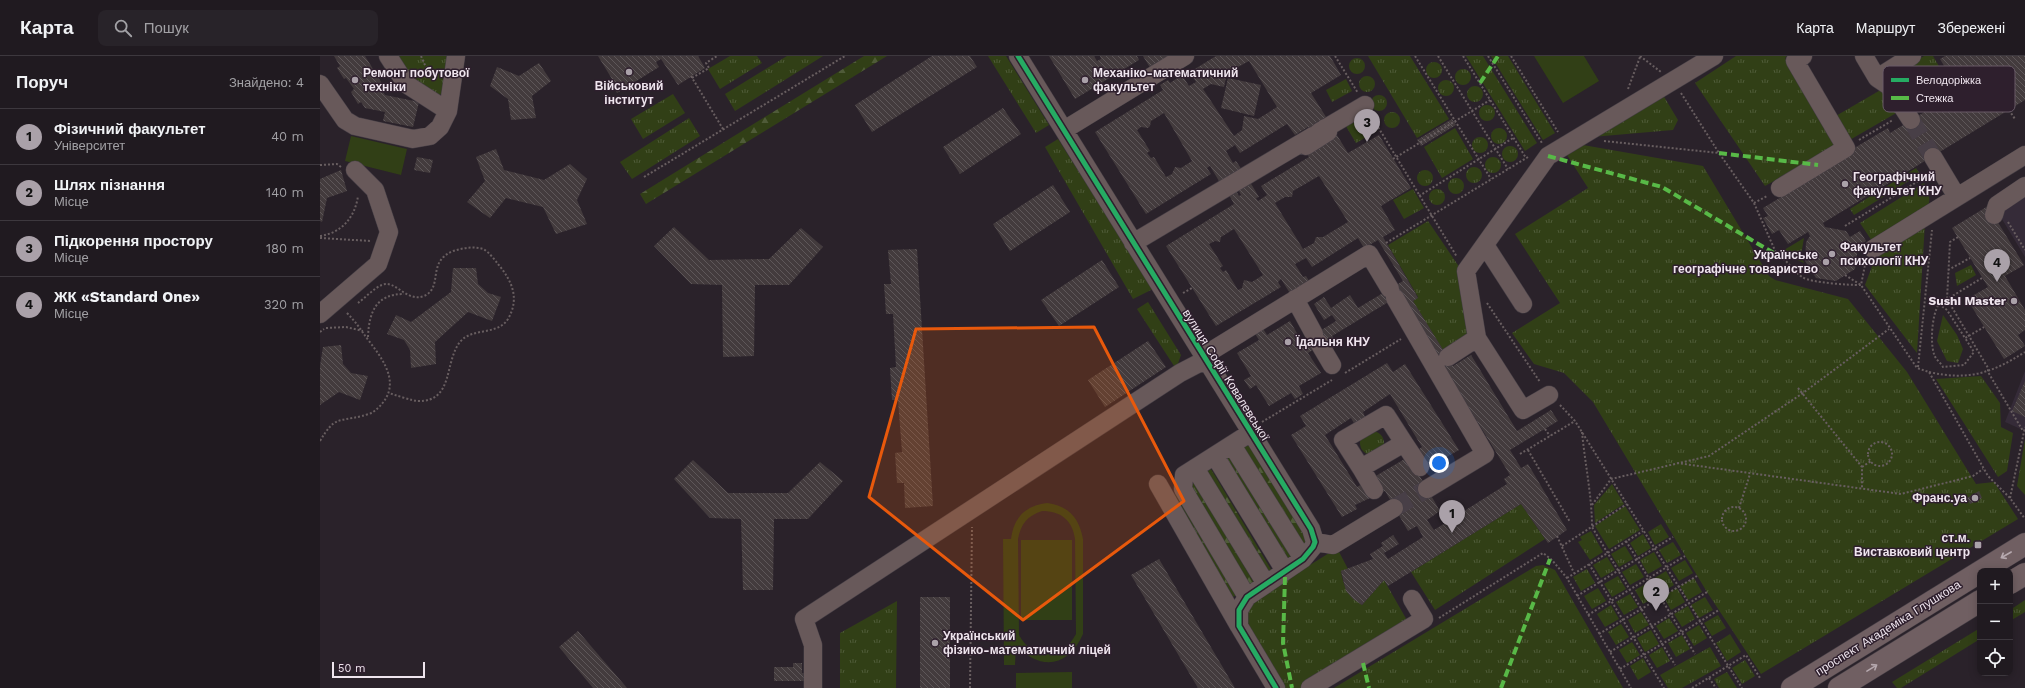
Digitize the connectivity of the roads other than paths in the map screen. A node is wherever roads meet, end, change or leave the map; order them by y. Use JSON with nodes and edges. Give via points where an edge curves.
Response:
{"nodes":[{"id":1,"x":388,"y":56,"type":"edge"},
{"id":2,"x":456,"y":56,"type":"edge"},
{"id":3,"x":1018,"y":56,"type":"edge"},
{"id":4,"x":1185,"y":56,"type":"edge"},
{"id":5,"x":1714,"y":56,"type":"edge"},
{"id":6,"x":1802,"y":56,"type":"edge"},
{"id":7,"x":1864,"y":56,"type":"edge"},
{"id":8,"x":1912,"y":56,"type":"edge"},
{"id":9,"x":1896,"y":66,"type":"edge"},
{"id":10,"x":1883,"y":74,"type":"edge"},
{"id":11,"x":1877,"y":78,"type":"junction"},
{"id":12,"x":1883,"y":82,"type":"edge"},
{"id":13,"x":320,"y":84,"type":"edge"},
{"id":14,"x":1365,"y":105,"type":"road end"},
{"id":15,"x":448,"y":111,"type":"junction"},
{"id":16,"x":1905,"y":112,"type":"edge"},
{"id":17,"x":1908,"y":116,"type":"tunnel mouth"},
{"id":18,"x":1064,"y":130,"type":"junction"},
{"id":19,"x":1319,"y":132,"type":"junction"},
{"id":20,"x":2025,"y":155,"type":"edge"},
{"id":21,"x":1936,"y":162,"type":"tunnel mouth"},
{"id":22,"x":350,"y":170,"type":"road end"},
{"id":23,"x":1254,"y":178,"type":"dead end"},
{"id":24,"x":2025,"y":186,"type":"edge"},
{"id":25,"x":1780,"y":188,"type":"dead end"},
{"id":26,"x":1957,"y":197,"type":"junction"},
{"id":27,"x":1994,"y":215,"type":"dead end"},
{"id":28,"x":1133,"y":243,"type":"junction"},
{"id":29,"x":1485,"y":245,"type":"junction"},
{"id":30,"x":1873,"y":250,"type":"road end"},
{"id":31,"x":1295,"y":299,"type":"junction"},
{"id":32,"x":1523,"y":304,"type":"dead end"},
{"id":33,"x":325,"y":322,"type":"edge"},
{"id":34,"x":1477,"y":338,"type":"junction"},
{"id":35,"x":1204,"y":358,"type":"junction"},
{"id":36,"x":1443,"y":366,"type":"junction"},
{"id":37,"x":1335,"y":374,"type":"road end"},
{"id":38,"x":1549,"y":395,"type":"road end"},
{"id":39,"x":1256,"y":427,"type":"junction"},
{"id":40,"x":1404,"y":443,"type":"junction"},
{"id":41,"x":1232,"y":445,"type":"junction"},
{"id":42,"x":1215,"y":456,"type":"junction"},
{"id":43,"x":1195,"y":468,"type":"junction"},
{"id":44,"x":1361,"y":468,"type":"junction"},
{"id":45,"x":1158,"y":484,"type":"dead end"},
{"id":46,"x":1315,"y":542,"type":"junction"},
{"id":47,"x":2025,"y":544,"type":"edge"},
{"id":48,"x":1303,"y":560,"type":"junction"},
{"id":49,"x":1285,"y":571,"type":"junction"},
{"id":50,"x":2025,"y":574,"type":"edge"},
{"id":51,"x":2013,"y":581,"type":"edge"},
{"id":52,"x":1266,"y":584,"type":"junction"},
{"id":53,"x":1247,"y":597,"type":"junction"},
{"id":54,"x":1412,"y":599,"type":"dead end"},
{"id":55,"x":1977,"y":603,"type":"edge"},
{"id":56,"x":1239,"y":626,"type":"junction"},
{"id":57,"x":813,"y":688,"type":"edge"},
{"id":58,"x":1276,"y":688,"type":"edge"},
{"id":59,"x":1310,"y":688,"type":"edge"},
{"id":60,"x":1792,"y":688,"type":"edge"},
{"id":61,"x":1839,"y":688,"type":"edge"}],
"edges":[{"from":1,"to":15,"type":"street","via":[[406,84]]},
{"from":2,"to":15,"type":"street"},
{"from":3,"to":18,"type":"street","name":"вулиця Софії Ковалевської"},
{"from":4,"to":18,"type":"street"},
{"from":5,"to":29,"type":"street","via":[[1548,156]]},
{"from":6,"to":25,"type":"street","via":[[1795,61],[1846,148]]},
{"from":7,"to":11,"type":"street"},
{"from":8,"to":9,"type":"street"},
{"from":10,"to":11,"type":"street"},
{"from":11,"to":12,"type":"street"},
{"from":13,"to":15,"type":"street","via":[[345,120],[355,126],[413,139],[430,136],[440,127]]},
{"from":14,"to":19,"type":"street"},
{"from":16,"to":17,"type":"street"},
{"from":18,"to":28,"type":"street","name":"вулиця Софії Ковалевської"},
{"from":19,"to":23,"type":"street","via":[[1328,132]]},
{"from":19,"to":28,"type":"street"},
{"from":20,"to":26,"type":"street"},
{"from":21,"to":26,"type":"street"},
{"from":22,"to":33,"type":"street","via":[[376,190],[389,232],[378,264]]},
{"from":24,"to":27,"type":"street","via":[[1997,205]]},
{"from":26,"to":30,"type":"street"},
{"from":28,"to":35,"type":"street","name":"вулиця Софії Ковалевської"},
{"from":29,"to":32,"type":"street"},
{"from":29,"to":34,"type":"street","via":[[1466,271]]},
{"from":31,"to":35,"type":"street"},
{"from":31,"to":36,"type":"street","via":[[1369,254],[1392,294]]},
{"from":31,"to":37,"type":"street"},
{"from":34,"to":36,"type":"street"},
{"from":34,"to":38,"type":"street","via":[[1523,410]]},
{"from":35,"to":39,"type":"street","name":"вулиця Софії Ковалевської"},
{"from":35,"to":57,"type":"street","via":[[804,619],[813,645]]},
{"from":36,"to":40,"type":"street","via":[[1485,454],[1429,488],[1421,469]]},
{"from":39,"to":41,"type":"street"},
{"from":39,"to":46,"type":"street","name":"вулиця Софії Ковалевської"},
{"from":40,"to":44,"type":"street"},
{"from":40,"to":44,"type":"street","via":[[1386,415],[1380,418],[1343,440]]},
{"from":41,"to":42,"type":"street"},
{"from":41,"to":48,"type":"street"},
{"from":42,"to":43,"type":"street"},
{"from":42,"to":49,"type":"street"},
{"from":43,"to":52,"type":"street"},
{"from":43,"to":53,"type":"street","via":[[1184,475],[1183,489]]},
{"from":44,"to":46,"type":"street","via":[[1391,510],[1333,545]]},
{"from":45,"to":56,"type":"street"},
{"from":46,"to":48,"type":"street"},
{"from":47,"to":60,"type":"highway","name":"проспект Академіка Глушкова","one_way":true},
{"from":48,"to":49,"type":"street"},
{"from":49,"to":52,"type":"street"},
{"from":50,"to":51,"type":"highway"},
{"from":52,"to":53,"type":"street"},
{"from":53,"to":56,"type":"street","via":[[1239,610]]},
{"from":54,"to":59,"type":"street","via":[[1424,619]]},
{"from":61,"to":55,"type":"highway","name":"проспект Академіка Глушкова","one_way":true},
{"from":56,"to":58,"type":"street"}]}
